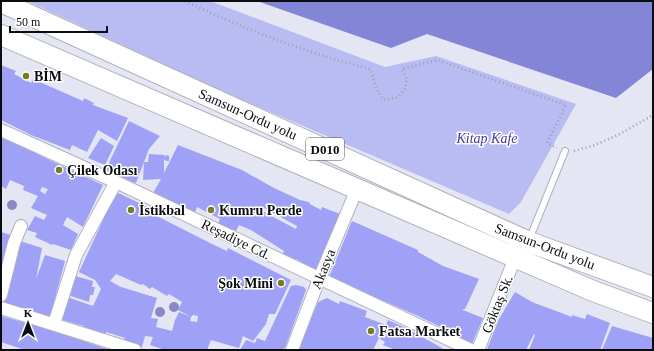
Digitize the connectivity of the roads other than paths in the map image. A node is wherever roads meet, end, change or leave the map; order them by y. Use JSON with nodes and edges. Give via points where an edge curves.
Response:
{"nodes":[{"id":1,"x":1,"y":2,"type":"edge"},
{"id":2,"x":1,"y":35,"type":"edge"},
{"id":3,"x":1,"y":130,"type":"edge"},
{"id":4,"x":566,"y":151,"type":"road end"},
{"id":5,"x":116,"y":182,"type":"junction"},
{"id":6,"x":357,"y":189,"type":"junction"},
{"id":7,"x":21,"y":226,"type":"dead end"},
{"id":8,"x":529,"y":242,"type":"junction"},
{"id":9,"x":515,"y":258,"type":"junction"},
{"id":10,"x":319,"y":279,"type":"junction"},
{"id":11,"x":653,"y":287,"type":"edge"},
{"id":12,"x":1,"y":295,"type":"edge"},
{"id":13,"x":1,"y":308,"type":"edge"},
{"id":14,"x":653,"y":313,"type":"edge"},
{"id":15,"x":54,"y":324,"type":"junction"},
{"id":16,"x":135,"y":350,"type":"edge"},
{"id":17,"x":292,"y":350,"type":"edge"},
{"id":18,"x":471,"y":350,"type":"edge"},
{"id":19,"x":478,"y":350,"type":"edge"}],
"edges":[{"from":1,"to":8,"type":"highway","name":"Samsun-Ordu yolu","number":"D010"},
{"from":2,"to":6,"type":"highway","name":"Samsun-Ordu yolu","number":"D010"},
{"from":3,"to":5,"type":"street","name":"Reşadiye Cd."},
{"from":4,"to":8,"type":"lane"},
{"from":5,"to":10,"type":"street","name":"Reşadiye Cd."},
{"from":5,"to":15,"type":"street","via":[[76,255]]},
{"from":6,"to":9,"type":"highway","name":"Samsun-Ordu yolu","number":"D010"},
{"from":6,"to":10,"type":"street","name":"Akasya"},
{"from":7,"to":12,"type":"street"},
{"from":8,"to":11,"type":"highway","name":"Samsun-Ordu yolu","number":"D010"},
{"from":9,"to":14,"type":"highway","name":"Samsun-Ordu yolu","number":"D010"},
{"from":9,"to":19,"type":"street","name":"Göktaş Sk."},
{"from":10,"to":17,"type":"street","name":"Akasya"},
{"from":10,"to":18,"type":"street","name":"Reşadiye Cd."},
{"from":13,"to":15,"type":"street"},
{"from":15,"to":16,"type":"street"}]}
